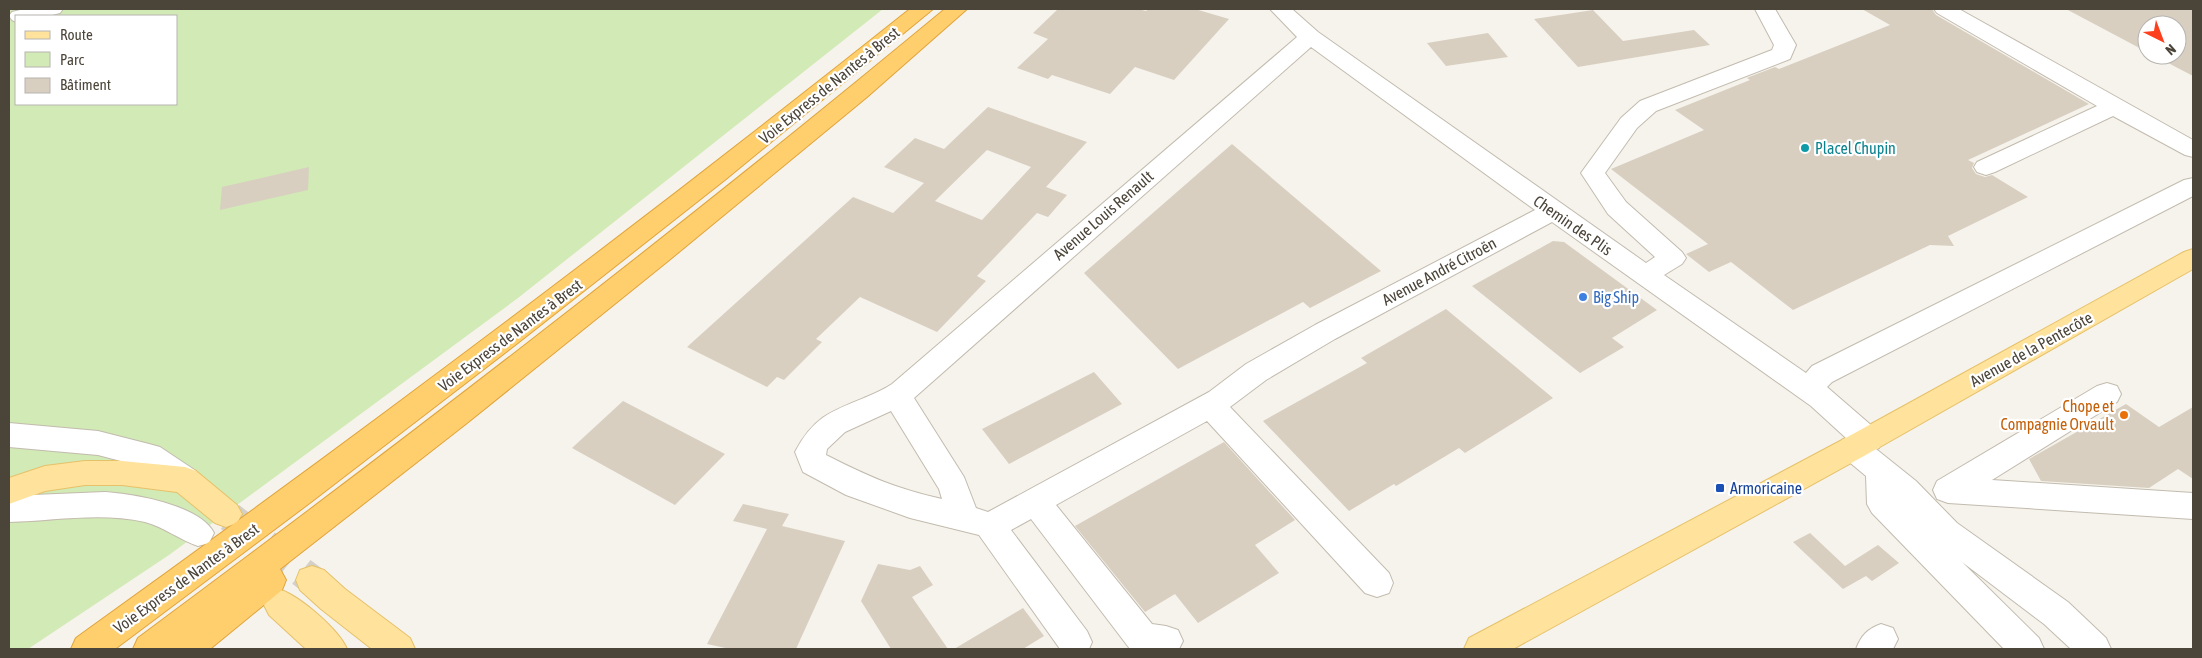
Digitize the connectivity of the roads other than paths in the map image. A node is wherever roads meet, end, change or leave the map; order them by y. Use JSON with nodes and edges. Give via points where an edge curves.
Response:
{"nodes":[{"id":1,"x":53,"y":9,"type":"edge"},
{"id":2,"x":923,"y":9,"type":"edge"},
{"id":3,"x":957,"y":9,"type":"edge"},
{"id":4,"x":1280,"y":9,"type":"edge"},
{"id":5,"x":1765,"y":9,"type":"edge"},
{"id":6,"x":1944,"y":9,"type":"edge"},
{"id":7,"x":27,"y":15,"type":"edge"},
{"id":8,"x":1310,"y":37,"type":"junction"},
{"id":9,"x":2114,"y":107,"type":"junction"},
{"id":10,"x":2193,"y":150,"type":"edge"},
{"id":11,"x":1986,"y":167,"type":"dead end"},
{"id":12,"x":2193,"y":186,"type":"edge"},
{"id":13,"x":1552,"y":211,"type":"junction"},
{"id":14,"x":2193,"y":258,"type":"edge"},
{"id":15,"x":1645,"y":275,"type":"junction"},
{"id":16,"x":1808,"y":388,"type":"junction"},
{"id":17,"x":2107,"y":394,"type":"dead end"},
{"id":18,"x":897,"y":395,"type":"junction"},
{"id":19,"x":1210,"y":405,"type":"junction"},
{"id":20,"x":9,"y":435,"type":"edge"},
{"id":21,"x":1860,"y":444,"type":"junction"},
{"id":22,"x":383,"y":471,"type":"junction"},
{"id":23,"x":1881,"y":471,"type":"junction"},
{"id":24,"x":185,"y":480,"type":"junction"},
{"id":25,"x":1905,"y":490,"type":"junction"},
{"id":26,"x":1951,"y":490,"type":"junction"},
{"id":27,"x":9,"y":491,"type":"edge"},
{"id":28,"x":1035,"y":501,"type":"junction"},
{"id":29,"x":2193,"y":506,"type":"edge"},
{"id":30,"x":9,"y":509,"type":"edge"},
{"id":31,"x":226,"y":514,"type":"tunnel mouth"},
{"id":32,"x":977,"y":521,"type":"junction"},
{"id":33,"x":198,"y":533,"type":"dead end"},
{"id":34,"x":312,"y":580,"type":"tunnel mouth"},
{"id":35,"x":1377,"y":583,"type":"dead end"},
{"id":36,"x":281,"y":605,"type":"dead end"},
{"id":37,"x":1519,"y":628,"type":"junction"},
{"id":38,"x":1166,"y":641,"type":"dead end"},
{"id":39,"x":1075,"y":642,"type":"dead end"},
{"id":40,"x":151,"y":648,"type":"edge"},
{"id":41,"x":88,"y":649,"type":"edge"},
{"id":42,"x":185,"y":649,"type":"edge"},
{"id":43,"x":330,"y":649,"type":"edge"},
{"id":44,"x":398,"y":649,"type":"edge"},
{"id":45,"x":1469,"y":649,"type":"edge"},
{"id":46,"x":1481,"y":649,"type":"edge"},
{"id":47,"x":2026,"y":649,"type":"edge"},
{"id":48,"x":2094,"y":649,"type":"edge"}],
"edges":[{"from":1,"to":7,"type":"street"},
{"from":2,"to":41,"type":"highway","name":"Voie Express de Nantes à Brest","via":[[704,186],[470,366]]},
{"from":3,"to":22,"type":"highway","name":"Voie Express de Nantes à Brest","via":[[792,148]]},
{"from":4,"to":8,"type":"street","name":"Chemin des Plis"},
{"from":5,"to":15,"type":"street","via":[[1785,44],[1782,54],[1648,106],[1629,124],[1593,173],[1617,208],[1673,258]]},
{"from":6,"to":9,"type":"street"},
{"from":8,"to":13,"type":"street","name":"Chemin des Plis"},
{"from":8,"to":18,"type":"street","name":"Avenue Louis Renault"},
{"from":9,"to":10,"type":"street"},
{"from":9,"to":11,"type":"street"},
{"from":12,"to":16,"type":"street","via":[[1822,374]]},
{"from":13,"to":15,"type":"street","name":"Chemin des Plis"},
{"from":13,"to":19,"type":"street","name":"Avenue André Citroën","via":[[1325,332],[1256,372]]},
{"from":14,"to":21,"type":"main road","name":"Avenue de la Pentecôte"},
{"from":15,"to":16,"type":"street","name":"Chemin des Plis"},
{"from":16,"to":21,"type":"street","name":"Chemin des Plis"},
{"from":17,"to":26,"type":"street"},
{"from":18,"to":32,"type":"street"},
{"from":18,"to":32,"type":"street","name":"Avenue Louis Renault","via":[[825,431],[813,443],[810,452],[814,463],[857,486],[910,505]]},
{"from":19,"to":28,"type":"street","name":"Avenue André Citroën"},
{"from":19,"to":35,"type":"street"},
{"from":20,"to":24,"type":"street","via":[[98,443],[149,456]]},
{"from":21,"to":23,"type":"street","name":"Chemin des Plis"},
{"from":21,"to":37,"type":"main road","name":"Avenue de la Pentecôte"},
{"from":22,"to":40,"type":"highway","name":"Voie Express de Nantes à Brest"},
{"from":22,"to":42,"type":"highway","via":[[364,504]]},
{"from":23,"to":25,"type":"street","name":"Chemin des Plis"},
{"from":23,"to":47,"type":"street","via":[[1883,504]]},
{"from":24,"to":27,"type":"main road","via":[[122,473],[85,473]]},
{"from":24,"to":31,"type":"main road"},
{"from":25,"to":26,"type":"street"},
{"from":25,"to":48,"type":"street","name":"Chemin des Plis","via":[[1946,532],[2056,613]]},
{"from":26,"to":29,"type":"street"},
{"from":28,"to":32,"type":"street","name":"Avenue André Citroën"},
{"from":28,"to":38,"type":"street","via":[[1143,639]]},
{"from":30,"to":33,"type":"street","via":[[68,505],[138,508],[166,516]]},
{"from":32,"to":39,"type":"street"},
{"from":34,"to":44,"type":"main road"},
{"from":36,"to":43,"type":"main road"},
{"from":37,"to":45,"type":"main road"},
{"from":37,"to":46,"type":"main road"}]}
